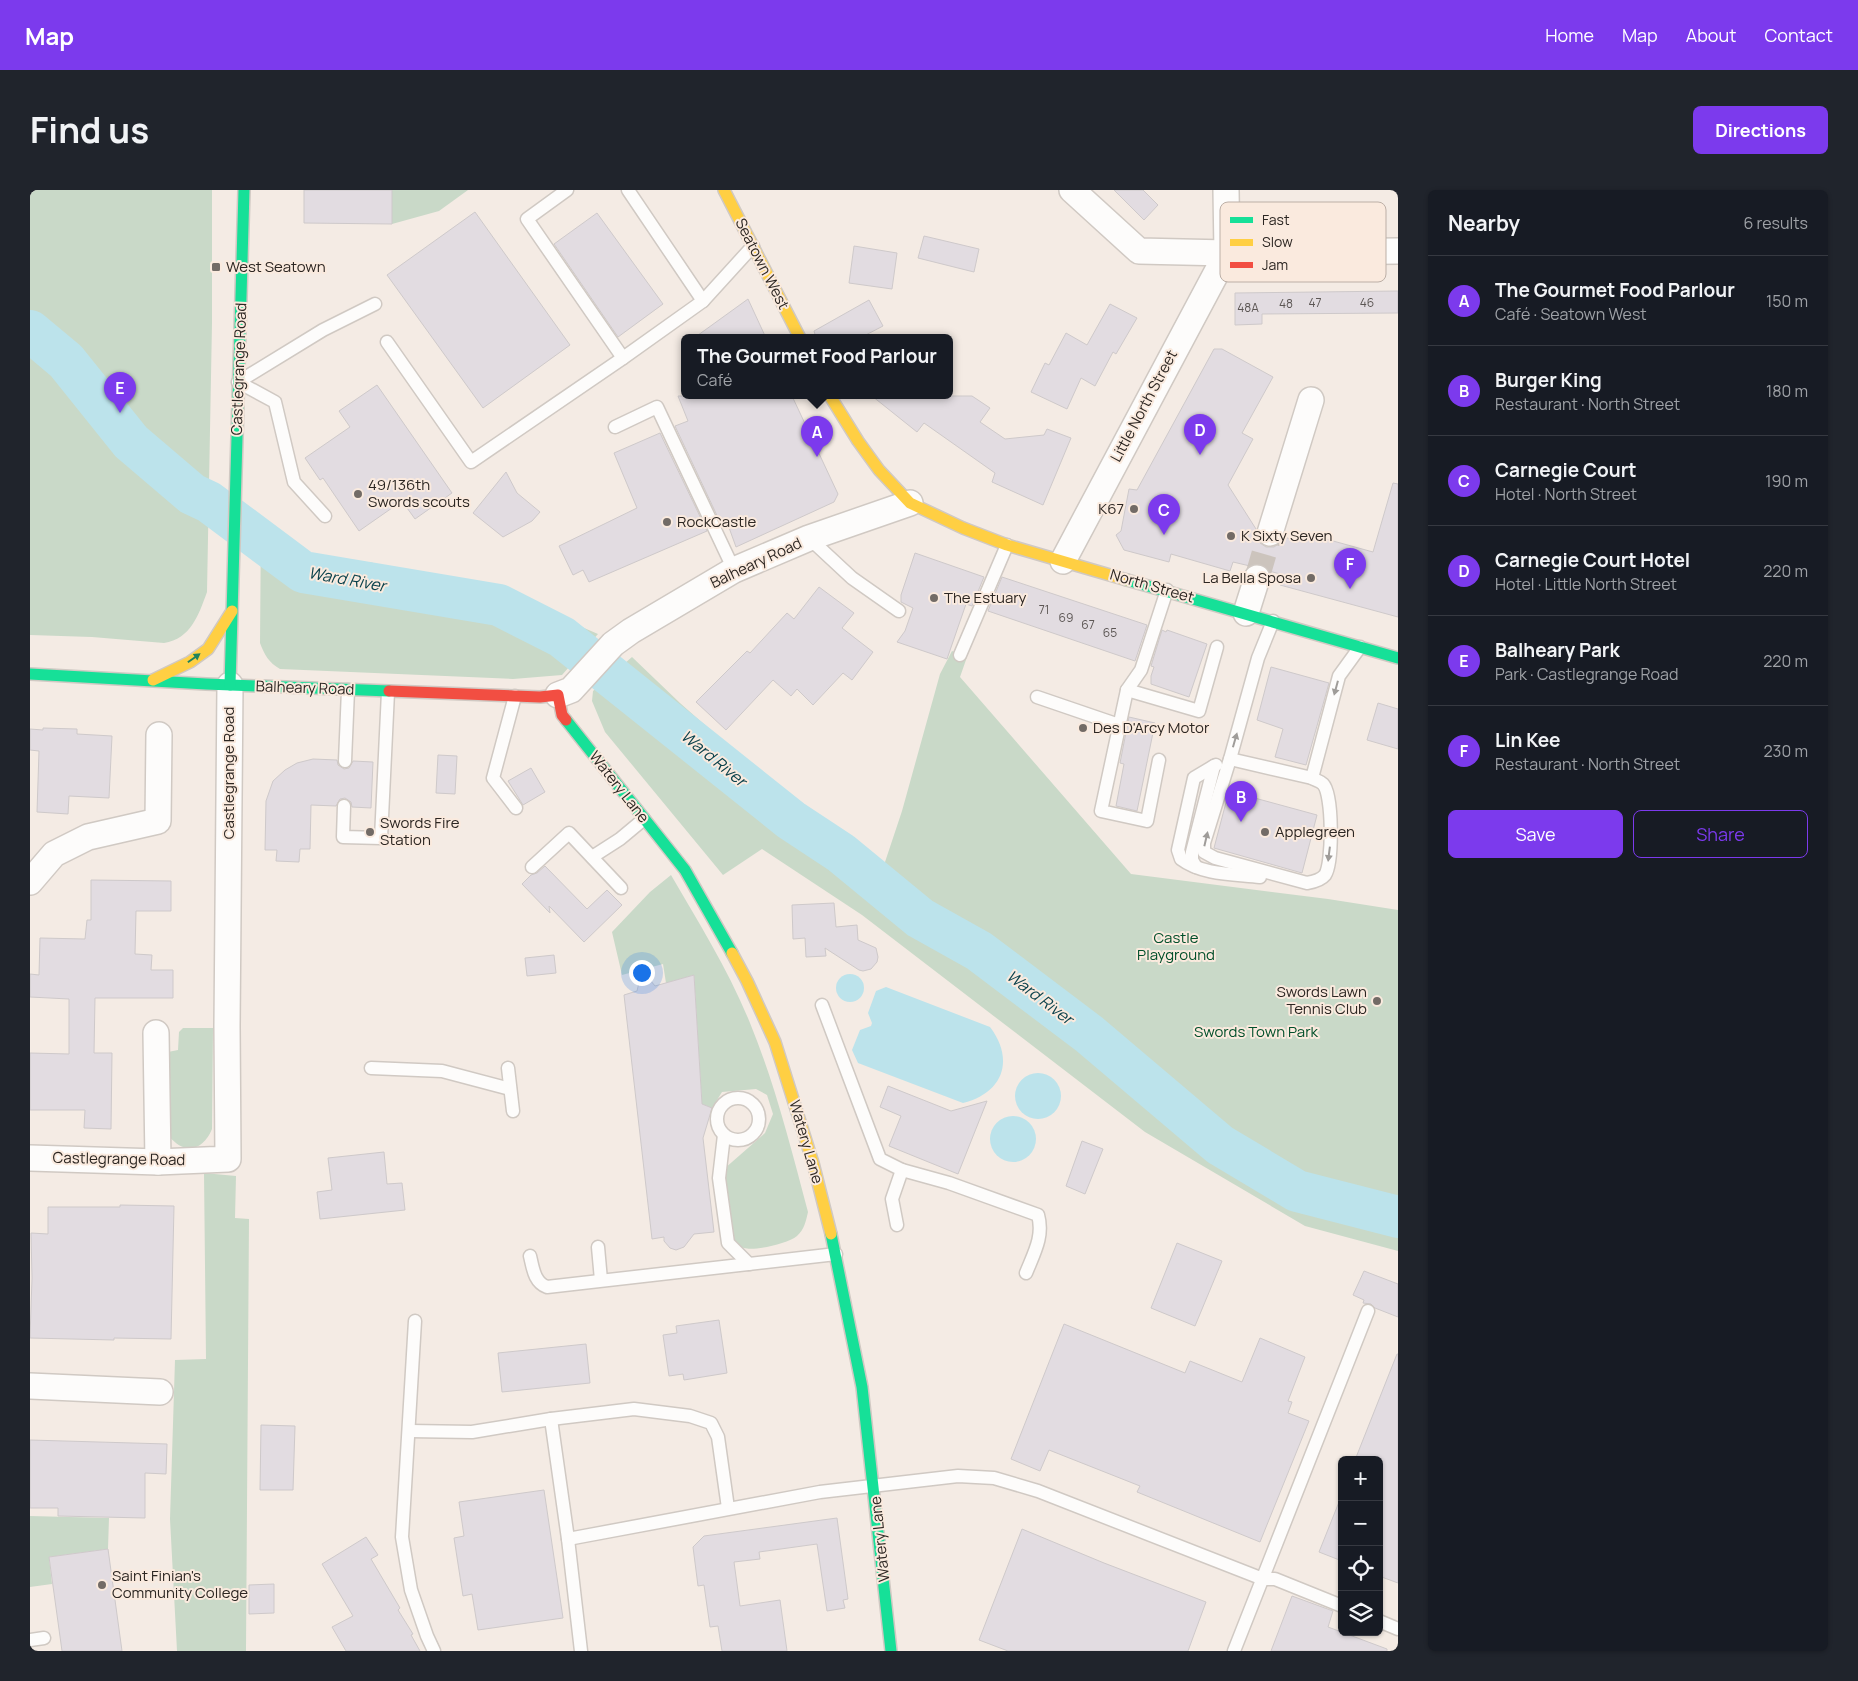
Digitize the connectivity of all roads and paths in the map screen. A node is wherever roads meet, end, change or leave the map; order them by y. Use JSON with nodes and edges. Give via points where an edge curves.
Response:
{"nodes":[{"id":1,"x":244,"y":190,"type":"edge"},
{"id":2,"x":567,"y":190,"type":"edge"},
{"id":3,"x":628,"y":190,"type":"edge"},
{"id":4,"x":724,"y":190,"type":"edge"},
{"id":5,"x":1072,"y":190,"type":"edge"},
{"id":6,"x":753,"y":246,"type":"junction"},
{"id":7,"x":1220,"y":253,"type":"edge"},
{"id":8,"x":1220,"y":266,"type":"edge"},
{"id":9,"x":703,"y":301,"type":"junction"},
{"id":10,"x":375,"y":304,"type":"dead end"},
{"id":11,"x":798,"y":334,"type":"edge"},
{"id":12,"x":387,"y":342,"type":"dead end"},
{"id":13,"x":623,"y":358,"type":"junction"},
{"id":14,"x":238,"y":382,"type":"junction"},
{"id":15,"x":832,"y":399,"type":"edge"},
{"id":16,"x":1311,"y":400,"type":"dead end"},
{"id":17,"x":615,"y":427,"type":"dead end"},
{"id":18,"x":910,"y":503,"type":"junction"},
{"id":19,"x":325,"y":516,"type":"dead end"},
{"id":20,"x":1270,"y":533,"type":"tunnel mouth"},
{"id":21,"x":809,"y":538,"type":"junction"},
{"id":22,"x":1007,"y":545,"type":"junction"},
{"id":23,"x":1063,"y":560,"type":"junction"},
{"id":24,"x":734,"y":570,"type":"junction"},
{"id":25,"x":1257,"y":578,"type":"tunnel mouth"},
{"id":26,"x":1167,"y":590,"type":"junction"},
{"id":27,"x":232,"y":611,"type":"junction"},
{"id":28,"x":899,"y":611,"type":"dead end"},
{"id":29,"x":1246,"y":613,"type":"junction"},
{"id":30,"x":1272,"y":621,"type":"junction"},
{"id":31,"x":1218,"y":647,"type":"dead end"},
{"id":32,"x":1360,"y":647,"type":"junction"},
{"id":33,"x":960,"y":654,"type":"dead end"},
{"id":34,"x":1398,"y":658,"type":"edge"},
{"id":35,"x":30,"y":674,"type":"edge"},
{"id":36,"x":151,"y":681,"type":"junction"},
{"id":37,"x":230,"y":685,"type":"junction"},
{"id":38,"x":348,"y":690,"type":"junction"},
{"id":39,"x":568,"y":690,"type":"junction"},
{"id":40,"x":1127,"y":690,"type":"junction"},
{"id":41,"x":388,"y":692,"type":"junction"},
{"id":42,"x":515,"y":696,"type":"junction"},
{"id":43,"x":1037,"y":697,"type":"dead end"},
{"id":44,"x":1119,"y":725,"type":"junction"},
{"id":45,"x":159,"y":735,"type":"dead end"},
{"id":46,"x":1230,"y":758,"type":"junction"},
{"id":47,"x":345,"y":760,"type":"dead end"},
{"id":48,"x":1159,"y":760,"type":"dead end"},
{"id":49,"x":1312,"y":778,"type":"junction"},
{"id":50,"x":344,"y":806,"type":"dead end"},
{"id":51,"x":516,"y":808,"type":"dead end"},
{"id":52,"x":644,"y":819,"type":"junction"},
{"id":53,"x":592,"y":857,"type":"junction"},
{"id":54,"x":532,"y":867,"type":"dead end"},
{"id":55,"x":30,"y":882,"type":"edge"},
{"id":56,"x":1308,"y":883,"type":"junction"},
{"id":57,"x":621,"y":888,"type":"dead end"},
{"id":58,"x":822,"y":1005,"type":"dead end"},
{"id":59,"x":156,"y":1033,"type":"dead end"},
{"id":60,"x":371,"y":1068,"type":"dead end"},
{"id":61,"x":508,"y":1068,"type":"dead end"},
{"id":62,"x":510,"y":1089,"type":"junction"},
{"id":63,"x":513,"y":1111,"type":"dead end"},
{"id":64,"x":724,"y":1134,"type":"dead end"},
{"id":65,"x":30,"y":1158,"type":"edge"},
{"id":66,"x":158,"y":1162,"type":"junction"},
{"id":67,"x":902,"y":1170,"type":"junction"},
{"id":68,"x":896,"y":1225,"type":"dead end"},
{"id":69,"x":598,"y":1247,"type":"dead end"},
{"id":70,"x":836,"y":1254,"type":"junction"},
{"id":71,"x":530,"y":1256,"type":"dead end"},
{"id":72,"x":750,"y":1264,"type":"junction"},
{"id":73,"x":1026,"y":1272,"type":"dead end"},
{"id":74,"x":601,"y":1280,"type":"junction"},
{"id":75,"x":1368,"y":1311,"type":"dead end"},
{"id":76,"x":415,"y":1320,"type":"dead end"},
{"id":77,"x":30,"y":1386,"type":"edge"},
{"id":78,"x":160,"y":1392,"type":"dead end"},
{"id":79,"x":551,"y":1419,"type":"junction"},
{"id":80,"x":410,"y":1431,"type":"junction"},
{"id":81,"x":874,"y":1486,"type":"junction"},
{"id":82,"x":728,"y":1508,"type":"junction"},
{"id":83,"x":568,"y":1539,"type":"junction"},
{"id":84,"x":1263,"y":1579,"type":"junction"},
{"id":85,"x":1338,"y":1604,"type":"edge"},
{"id":86,"x":1383,"y":1623,"type":"edge"},
{"id":87,"x":1398,"y":1629,"type":"edge"},
{"id":88,"x":44,"y":1638,"type":"dead end"},
{"id":89,"x":30,"y":1640,"type":"edge"},
{"id":90,"x":434,"y":1651,"type":"edge"},
{"id":91,"x":581,"y":1651,"type":"edge"},
{"id":92,"x":891,"y":1651,"type":"edge"},
{"id":93,"x":1234,"y":1651,"type":"edge"}],
"edges":[{"from":1,"to":14,"type":"main road","name":"Castlegrange Road"},
{"from":2,"to":13,"type":"lane","via":[[527,219]]},
{"from":3,"to":9,"type":"lane"},
{"from":4,"to":6,"type":"main road","name":"Seatown West"},
{"from":5,"to":7,"type":"street","via":[[1139,251]]},
{"from":6,"to":9,"type":"lane"},
{"from":6,"to":11,"type":"main road","name":"Seatown West"},
{"from":8,"to":23,"type":"street","name":"Little North Street"},
{"from":9,"to":13,"type":"lane"},
{"from":10,"to":14,"type":"lane","via":[[322,330]]},
{"from":12,"to":13,"type":"lane","via":[[471,462]]},
{"from":14,"to":19,"type":"lane","via":[[275,402],[294,482]]},
{"from":14,"to":27,"type":"main road","name":"Castlegrange Road"},
{"from":15,"to":18,"type":"main road","via":[[879,470]]},
{"from":16,"to":20,"type":"street"},
{"from":17,"to":24,"type":"lane","via":[[657,407]]},
{"from":18,"to":21,"type":"street","name":"Balheary Road"},
{"from":18,"to":22,"type":"main road","name":"North Street"},
{"from":21,"to":24,"type":"street","name":"Balheary Road"},
{"from":21,"to":28,"type":"lane","via":[[852,578]]},
{"from":22,"to":23,"type":"main road","name":"North Street"},
{"from":22,"to":33,"type":"lane"},
{"from":23,"to":26,"type":"main road","name":"North Street"},
{"from":24,"to":39,"type":"street","name":"Balheary Road","via":[[680,600],[613,644]]},
{"from":25,"to":29,"type":"street"},
{"from":26,"to":29,"type":"main road","name":"North Street"},
{"from":26,"to":40,"type":"lane","via":[[1140,670]]},
{"from":36,"to":27,"type":"main road","one_way":true,"via":[[190,662],[208,649]]},
{"from":27,"to":37,"type":"main road","name":"Castlegrange Road"},
{"from":29,"to":30,"type":"main road","name":"North Street"},
{"from":30,"to":32,"type":"main road","name":"North Street"},
{"from":46,"to":30,"type":"lane","one_way":true,"via":[[1258,658]]},
{"from":31,"to":40,"type":"lane","via":[[1199,711]]},
{"from":32,"to":34,"type":"main road","name":"North Street"},
{"from":32,"to":49,"type":"lane","one_way":true,"via":[[1339,676]]},
{"from":35,"to":36,"type":"main road","name":"Balheary Road"},
{"from":36,"to":37,"type":"main road","name":"Balheary Road"},
{"from":37,"to":38,"type":"main road","name":"Balheary Road"},
{"from":37,"to":66,"type":"street","name":"Castlegrange Road","via":[[228,1159]]},
{"from":38,"to":41,"type":"main road","name":"Balheary Road"},
{"from":38,"to":47,"type":"lane"},
{"from":39,"to":42,"type":"main road","name":"Balheary Road","via":[[540,697]]},
{"from":39,"to":52,"type":"main road","name":"Watery Lane","via":[[562,715]]},
{"from":40,"to":44,"type":"lane"},
{"from":41,"to":42,"type":"main road","name":"Balheary Road"},
{"from":41,"to":50,"type":"lane","via":[[381,838],[342,837]]},
{"from":42,"to":51,"type":"lane","via":[[493,778]]},
{"from":43,"to":44,"type":"lane"},
{"from":44,"to":48,"type":"lane","via":[[1101,811],[1147,821]]},
{"from":45,"to":55,"type":"street","via":[[158,821],[88,837],[54,854]]},
{"from":46,"to":49,"type":"lane"},
{"from":56,"to":46,"type":"lane","one_way":true,"via":[[1215,858],[1204,852]]},
{"from":46,"to":56,"type":"lane","via":[[1194,778],[1178,850],[1181,859],[1214,871]]},
{"from":49,"to":56,"type":"lane","one_way":true,"via":[[1323,784],[1329,799],[1330,854],[1325,874]]},
{"from":52,"to":53,"type":"lane"},
{"from":52,"to":70,"type":"main road","name":"Watery Lane","via":[[697,889],[747,981],[775,1042],[813,1163]]},
{"from":53,"to":54,"type":"lane","via":[[569,833]]},
{"from":53,"to":57,"type":"lane"},
{"from":58,"to":67,"type":"lane","via":[[880,1159]]},
{"from":59,"to":66,"type":"street"},
{"from":60,"to":62,"type":"lane","via":[[442,1071]]},
{"from":61,"to":62,"type":"lane"},
{"from":62,"to":63,"type":"lane"},
{"from":64,"to":72,"type":"lane","via":[[719,1178],[728,1243]]},
{"from":65,"to":66,"type":"street","name":"Castlegrange Road"},
{"from":67,"to":68,"type":"lane","via":[[892,1199]]},
{"from":67,"to":73,"type":"lane","via":[[1038,1214],[1040,1237]]},
{"from":69,"to":74,"type":"lane"},
{"from":70,"to":72,"type":"lane"},
{"from":70,"to":81,"type":"main road","name":"Watery Lane","via":[[862,1388]]},
{"from":71,"to":74,"type":"lane","via":[[536,1279],[547,1287]]},
{"from":72,"to":74,"type":"lane"},
{"from":75,"to":84,"type":"lane"},
{"from":76,"to":80,"type":"lane"},
{"from":77,"to":78,"type":"street"},
{"from":79,"to":80,"type":"lane","via":[[472,1432]]},
{"from":79,"to":82,"type":"lane","via":[[634,1409],[690,1416],[711,1423],[718,1437]]},
{"from":79,"to":83,"type":"lane"},
{"from":80,"to":90,"type":"lane","via":[[402,1537],[411,1590]]},
{"from":81,"to":82,"type":"lane"},
{"from":81,"to":84,"type":"lane","via":[[958,1476],[994,1478],[1047,1494]]},
{"from":81,"to":92,"type":"main road","name":"Watery Lane"},
{"from":82,"to":83,"type":"lane"},
{"from":83,"to":91,"type":"lane"},
{"from":84,"to":85,"type":"lane","via":[[1275,1579]]},
{"from":84,"to":93,"type":"lane"},
{"from":86,"to":87,"type":"lane"},
{"from":88,"to":89,"type":"lane"}]}
